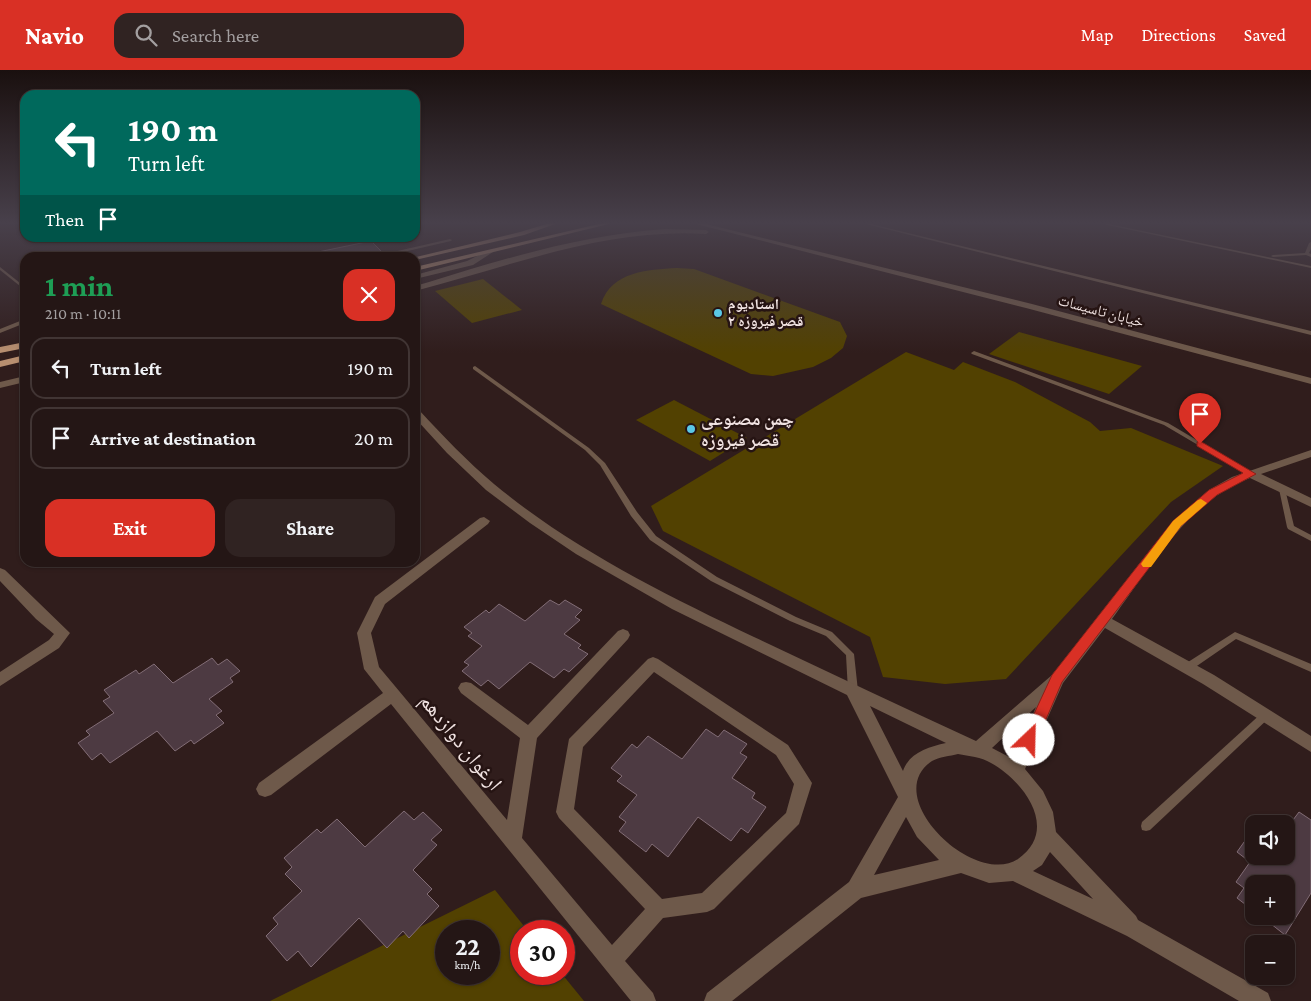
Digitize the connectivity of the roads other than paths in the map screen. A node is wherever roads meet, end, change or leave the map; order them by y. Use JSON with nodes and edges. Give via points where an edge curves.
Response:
{"nodes":[{"id":1,"x":456,"y":266,"type":"edge"},
{"id":2,"x":494,"y":266,"type":"edge"},
{"id":3,"x":867,"y":266,"type":"edge"},
{"id":4,"x":1047,"y":266,"type":"edge"},
{"id":5,"x":0,"y":268,"type":"edge"},
{"id":6,"x":420,"y":276,"type":"edge"},
{"id":7,"x":20,"y":285,"type":"edge"},
{"id":8,"x":420,"y":288,"type":"edge"},
{"id":9,"x":20,"y":323,"type":"edge"},
{"id":10,"x":0,"y":331,"type":"edge"},
{"id":11,"x":1311,"y":333,"type":"edge"},
{"id":12,"x":20,"y":346,"type":"edge"},
{"id":13,"x":0,"y":350,"type":"edge"},
{"id":14,"x":974,"y":353,"type":"dead end"},
{"id":15,"x":20,"y":359,"type":"edge"},
{"id":16,"x":0,"y":364,"type":"edge"},
{"id":17,"x":475,"y":368,"type":"dead end"},
{"id":18,"x":20,"y":380,"type":"edge"},
{"id":19,"x":1311,"y":382,"type":"edge"},
{"id":20,"x":0,"y":385,"type":"edge"},
{"id":21,"x":420,"y":417,"type":"edge"},
{"id":22,"x":1311,"y":453,"type":"edge"},
{"id":23,"x":1311,"y":459,"type":"edge"},
{"id":24,"x":1284,"y":464,"type":"junction"},
{"id":25,"x":1251,"y":474,"type":"junction"},
{"id":26,"x":1282,"y":489,"type":"junction"},
{"id":27,"x":1311,"y":503,"type":"edge"},
{"id":28,"x":484,"y":521,"type":"dead end"},
{"id":29,"x":1311,"y":538,"type":"edge"},
{"id":30,"x":0,"y":573,"type":"edge"},
{"id":31,"x":1102,"y":620,"type":"junction"},
{"id":32,"x":623,"y":635,"type":"dead end"},
{"id":33,"x":1188,"y":667,"type":"junction"},
{"id":34,"x":1311,"y":668,"type":"edge"},
{"id":35,"x":1057,"y":679,"type":"junction"},
{"id":36,"x":0,"y":680,"type":"edge"},
{"id":37,"x":466,"y":688,"type":"dead end"},
{"id":38,"x":853,"y":691,"type":"junction"},
{"id":39,"x":393,"y":694,"type":"junction"},
{"id":40,"x":1267,"y":714,"type":"junction"},
{"id":41,"x":528,"y":735,"type":"junction"},
{"id":42,"x":1311,"y":745,"type":"edge"},
{"id":43,"x":978,"y":750,"type":"junction"},
{"id":44,"x":1016,"y":770,"type":"junction"},
{"id":45,"x":265,"y":789,"type":"dead end"},
{"id":46,"x":907,"y":797,"type":"junction"},
{"id":47,"x":1146,"y":826,"type":"dead end"},
{"id":48,"x":1047,"y":836,"type":"junction"},
{"id":49,"x":513,"y":840,"type":"junction"},
{"id":50,"x":961,"y":864,"type":"junction"},
{"id":51,"x":1015,"y":872,"type":"junction"},
{"id":52,"x":856,"y":889,"type":"junction"},
{"id":53,"x":658,"y":909,"type":"junction"},
{"id":54,"x":1134,"y":929,"type":"junction"},
{"id":55,"x":612,"y":960,"type":"junction"},
{"id":56,"x":645,"y":1001,"type":"edge"},
{"id":57,"x":715,"y":1001,"type":"edge"},
{"id":58,"x":1260,"y":1001,"type":"edge"}],
"edges":[{"from":1,"to":6,"type":"street"},
{"from":2,"to":8,"type":"street"},
{"from":3,"to":19,"type":"street","name":"خیابان تاسیسات","via":[[1030,306]]},
{"from":4,"to":11,"type":"lane"},
{"from":5,"to":7,"type":"lane"},
{"from":9,"to":10,"type":"lane"},
{"from":12,"to":13,"type":"main road"},
{"from":14,"to":25,"type":"lane","via":[[1166,424]]},
{"from":15,"to":16,"type":"main road"},
{"from":17,"to":38,"type":"lane","via":[[603,464],[653,538],[714,579],[829,634],[850,654]]},
{"from":18,"to":20,"type":"street"},
{"from":21,"to":38,"type":"street","via":[[456,457],[498,493],[599,562],[681,609]]},
{"from":22,"to":24,"type":"street"},
{"from":23,"to":24,"type":"street"},
{"from":24,"to":25,"type":"street"},
{"from":25,"to":26,"type":"street"},
{"from":25,"to":31,"type":"street","via":[[1213,493],[1177,524]]},
{"from":26,"to":27,"type":"street"},
{"from":26,"to":29,"type":"lane","via":[[1291,527]]},
{"from":28,"to":39,"type":"street","name":"ارغوان دوازدهم","via":[[380,601],[364,633],[372,669]]},
{"from":30,"to":36,"type":"street","via":[[63,633],[54,644]]},
{"from":31,"to":33,"type":"street"},
{"from":31,"to":35,"type":"street"},
{"from":32,"to":41,"type":"street"},
{"from":33,"to":34,"type":"lane","via":[[1235,635]]},
{"from":33,"to":40,"type":"street"},
{"from":35,"to":43,"type":"street"},
{"from":35,"to":44,"type":"street"},
{"from":37,"to":41,"type":"street"},
{"from":38,"to":43,"type":"street"},
{"from":38,"to":46,"type":"street"},
{"from":39,"to":45,"type":"street"},
{"from":39,"to":49,"type":"street","name":"ارغوان دوازدهم"},
{"from":40,"to":42,"type":"street"},
{"from":40,"to":47,"type":"lane"},
{"from":41,"to":49,"type":"street"},
{"from":43,"to":44,"type":"street"},
{"from":43,"to":46,"type":"street","via":[[941,748],[926,755],[915,765],[908,780]]},
{"from":44,"to":48,"type":"street","via":[[1041,802]]},
{"from":46,"to":50,"type":"street","via":[[912,816],[924,834],[940,851]]},
{"from":46,"to":52,"type":"street"},
{"from":48,"to":51,"type":"street","via":[[1042,852],[1031,864]]},
{"from":48,"to":54,"type":"street"},
{"from":49,"to":55,"type":"street","name":"ارغوان دوازدهم"},
{"from":50,"to":51,"type":"street","via":[[998,874]]},
{"from":50,"to":52,"type":"street"},
{"from":51,"to":54,"type":"street"},
{"from":52,"to":57,"type":"street"},
{"from":53,"to":53,"type":"street","via":[[565,812],[574,744],[653,663],[782,750],[803,783],[793,818],[707,902]]},
{"from":53,"to":55,"type":"street"},
{"from":54,"to":58,"type":"street"},
{"from":55,"to":56,"type":"street","name":"ارغوان دوازدهم"}]}
